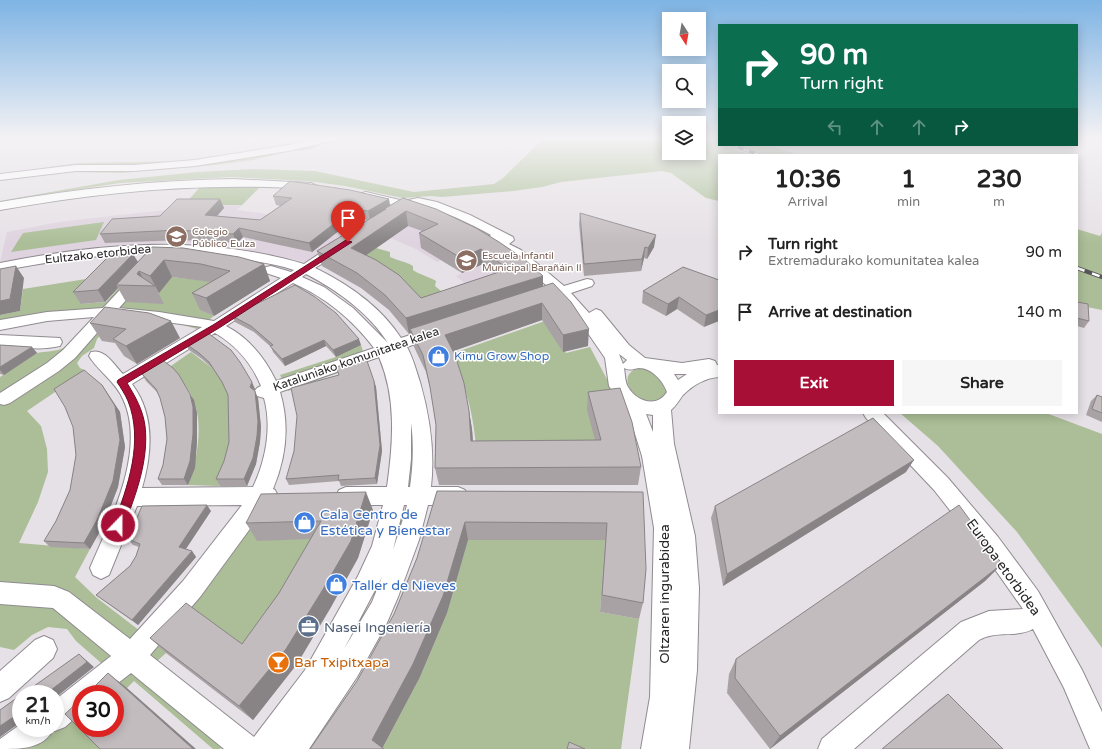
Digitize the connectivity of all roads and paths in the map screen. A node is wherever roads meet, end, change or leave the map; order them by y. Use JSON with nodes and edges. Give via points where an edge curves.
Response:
{"nodes":[{"id":1,"x":29,"y":173,"type":"edge"},
{"id":2,"x":0,"y":176,"type":"edge"},
{"id":3,"x":324,"y":188,"type":"edge"},
{"id":4,"x":356,"y":193,"type":"edge"},
{"id":5,"x":406,"y":204,"type":"junction"},
{"id":6,"x":0,"y":208,"type":"edge"},
{"id":7,"x":394,"y":212,"type":"edge"},
{"id":8,"x":348,"y":242,"type":"edge"},
{"id":9,"x":154,"y":261,"type":"junction"},
{"id":10,"x":0,"y":268,"type":"edge"},
{"id":11,"x":299,"y":273,"type":"junction"},
{"id":12,"x":0,"y":274,"type":"edge"},
{"id":13,"x":587,"y":283,"type":"dead end"},
{"id":14,"x":568,"y":289,"type":"junction"},
{"id":15,"x":536,"y":299,"type":"edge"},
{"id":16,"x":108,"y":312,"type":"junction"},
{"id":17,"x":0,"y":325,"type":"edge"},
{"id":18,"x":216,"y":326,"type":"junction"},
{"id":19,"x":449,"y":328,"type":"edge"},
{"id":20,"x":0,"y":340,"type":"edge"},
{"id":21,"x":54,"y":342,"type":"dead end"},
{"id":22,"x":390,"y":347,"type":"junction"},
{"id":23,"x":97,"y":356,"type":"dead end"},
{"id":24,"x":718,"y":362,"type":"edge"},
{"id":25,"x":647,"y":364,"type":"junction"},
{"id":26,"x":718,"y":371,"type":"edge"},
{"id":27,"x":618,"y":376,"type":"junction"},
{"id":28,"x":122,"y":382,"type":"junction"},
{"id":29,"x":267,"y":390,"type":"junction"},
{"id":30,"x":625,"y":398,"type":"junction"},
{"id":31,"x":4,"y":399,"type":"dead end"},
{"id":32,"x":669,"y":399,"type":"junction"},
{"id":33,"x":873,"y":414,"type":"edge"},
{"id":34,"x":259,"y":496,"type":"junction"},
{"id":35,"x":289,"y":496,"type":"edge"},
{"id":36,"x":328,"y":496,"type":"edge"},
{"id":37,"x":477,"y":496,"type":"edge"},
{"id":38,"x":130,"y":497,"type":"junction"},
{"id":39,"x":396,"y":497,"type":"junction"},
{"id":40,"x":419,"y":497,"type":"junction"},
{"id":41,"x":101,"y":568,"type":"dead end"},
{"id":42,"x":0,"y":593,"type":"edge"},
{"id":43,"x":1024,"y":621,"type":"dead end"},
{"id":44,"x":44,"y":649,"type":"dead end"},
{"id":45,"x":131,"y":656,"type":"junction"},
{"id":46,"x":95,"y":685,"type":"edge"},
{"id":47,"x":0,"y":689,"type":"edge"},
{"id":48,"x":72,"y":703,"type":"edge"},
{"id":49,"x":64,"y":710,"type":"edge"},
{"id":50,"x":27,"y":737,"type":"edge"},
{"id":51,"x":1102,"y":744,"type":"edge"},
{"id":52,"x":10,"y":749,"type":"edge"},
{"id":53,"x":246,"y":749,"type":"edge"},
{"id":54,"x":262,"y":749,"type":"edge"},
{"id":55,"x":292,"y":749,"type":"edge"},
{"id":56,"x":656,"y":749,"type":"edge"},
{"id":57,"x":675,"y":749,"type":"edge"},
{"id":58,"x":832,"y":749,"type":"edge"}],
"edges":[{"from":1,"to":2,"type":"street"},
{"from":3,"to":6,"type":"street","via":[[247,182],[173,183],[86,192]]},
{"from":4,"to":5,"type":"street"},
{"from":5,"to":7,"type":"street"},
{"from":5,"to":14,"type":"street","via":[[422,202],[472,220],[520,247],[565,280]]},
{"from":8,"to":11,"type":"street"},
{"from":9,"to":11,"type":"street","name":"Eultzako etorbidea","via":[[204,257]]},
{"from":9,"to":12,"type":"street","name":"Eultzako etorbidea","via":[[86,259]]},
{"from":9,"to":16,"type":"street"},
{"from":10,"to":11,"type":"street","name":"Eultzako etorbidea","via":[[89,253],[175,248],[210,250],[284,262]]},
{"from":11,"to":18,"type":"street"},
{"from":11,"to":22,"type":"street","name":"Eultzako etorbidea"},
{"from":13,"to":14,"type":"street"},
{"from":14,"to":15,"type":"street"},
{"from":14,"to":25,"type":"street","via":[[584,298],[623,349],[632,357]]},
{"from":14,"to":27,"type":"street","via":[[605,344],[613,358]]},
{"from":16,"to":17,"type":"street","via":[[70,314]]},
{"from":16,"to":18,"type":"street","via":[[158,316]]},
{"from":16,"to":31,"type":"street","via":[[69,354]]},
{"from":18,"to":28,"type":"street"},
{"from":18,"to":29,"type":"street","via":[[240,343],[259,364]]},
{"from":19,"to":22,"type":"street","name":"Kataluniako komunitatea kalea"},
{"from":20,"to":21,"type":"street"},
{"from":22,"to":29,"type":"street","name":"Kataluniako komunitatea kalea"},
{"from":22,"to":39,"type":"street","name":"Eultzako etorbidea","via":[[400,401],[402,454]]},
{"from":22,"to":40,"type":"street","name":"Eultzako etorbidea","via":[[408,368],[417,400],[423,447]]},
{"from":23,"to":28,"type":"street"},
{"from":24,"to":25,"type":"street","via":[[684,369]]},
{"from":25,"to":27,"type":"street","via":[[634,364],[622,370]]},
{"from":25,"to":32,"type":"street","via":[[666,375],[674,385]]},
{"from":26,"to":32,"type":"street","via":[[701,375]]},
{"from":27,"to":30,"type":"street","via":[[618,386]]},
{"from":28,"to":38,"type":"street","via":[[132,400],[140,426],[139,457]]},
{"from":29,"to":34,"type":"street","via":[[277,413],[276,443],[270,470]]},
{"from":30,"to":32,"type":"street","via":[[652,409]]},
{"from":30,"to":56,"type":"street","name":"Oltzaren ingurabidea","via":[[639,418],[652,456],[650,496],[665,528],[663,697]]},
{"from":32,"to":57,"type":"street","name":"Oltzaren ingurabidea","via":[[664,442],[680,509],[688,586],[684,673]]},
{"from":33,"to":51,"type":"street","name":"Europa etorbidea","via":[[941,484],[990,544],[1030,599],[1073,679]]},
{"from":34,"to":35,"type":"street"},
{"from":34,"to":38,"type":"street"},
{"from":34,"to":45,"type":"street","via":[[209,567]]},
{"from":36,"to":39,"type":"street"},
{"from":37,"to":40,"type":"street"},
{"from":38,"to":41,"type":"street"},
{"from":39,"to":40,"type":"street"},
{"from":39,"to":54,"type":"street","name":"Eultzako etorbidea","via":[[388,531],[373,570],[314,678]]},
{"from":40,"to":55,"type":"street","name":"Eultzako etorbidea","via":[[408,540],[378,615],[341,678]]},
{"from":42,"to":45,"type":"street","via":[[54,597]]},
{"from":43,"to":58,"type":"street","name":"Europa etorbidea","via":[[991,622],[970,631]]},
{"from":44,"to":47,"type":"street"},
{"from":45,"to":46,"type":"street"},
{"from":45,"to":53,"type":"street"},
{"from":48,"to":49,"type":"street"},
{"from":50,"to":52,"type":"street"}]}
